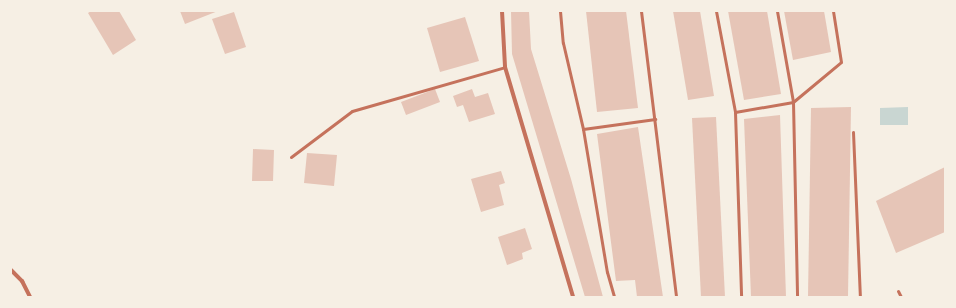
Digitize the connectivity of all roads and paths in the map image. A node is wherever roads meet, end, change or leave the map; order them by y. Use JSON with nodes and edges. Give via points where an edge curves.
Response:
{"nodes":[{"id":1,"x":502,"y":11,"type":"edge"},
{"id":2,"x":560,"y":11,"type":"edge"},
{"id":3,"x":641,"y":11,"type":"edge"},
{"id":4,"x":716,"y":11,"type":"edge"},
{"id":5,"x":777,"y":11,"type":"edge"},
{"id":6,"x":833,"y":11,"type":"edge"},
{"id":7,"x":505,"y":67,"type":"junction"},
{"id":8,"x":793,"y":102,"type":"junction"},
{"id":9,"x":735,"y":112,"type":"junction"},
{"id":10,"x":655,"y":119,"type":"junction"},
{"id":11,"x":583,"y":129,"type":"junction"},
{"id":12,"x":853,"y":132,"type":"dead end"},
{"id":13,"x":291,"y":157,"type":"dead end"},
{"id":14,"x":11,"y":270,"type":"edge"},
{"id":15,"x":898,"y":291,"type":"dead end"},
{"id":16,"x":30,"y":297,"type":"edge"},
{"id":17,"x":574,"y":297,"type":"edge"},
{"id":18,"x":614,"y":297,"type":"edge"},
{"id":19,"x":676,"y":297,"type":"edge"},
{"id":20,"x":741,"y":297,"type":"edge"},
{"id":21,"x":797,"y":297,"type":"edge"},
{"id":22,"x":860,"y":297,"type":"edge"},
{"id":23,"x":901,"y":297,"type":"edge"}],
"edges":[{"from":1,"to":7,"type":"street"},
{"from":2,"to":11,"type":"lane","via":[[563,43]]},
{"from":3,"to":10,"type":"lane"},
{"from":4,"to":9,"type":"lane"},
{"from":5,"to":8,"type":"lane"},
{"from":6,"to":8,"type":"lane","via":[[841,62]]},
{"from":7,"to":13,"type":"lane","via":[[352,111]]},
{"from":7,"to":17,"type":"street"},
{"from":8,"to":9,"type":"lane"},
{"from":8,"to":21,"type":"lane"},
{"from":9,"to":20,"type":"lane"},
{"from":10,"to":11,"type":"lane"},
{"from":10,"to":19,"type":"lane"},
{"from":11,"to":18,"type":"lane","via":[[607,272]]},
{"from":12,"to":22,"type":"lane"},
{"from":14,"to":16,"type":"street","via":[[22,281]]},
{"from":15,"to":23,"type":"lane"}]}
